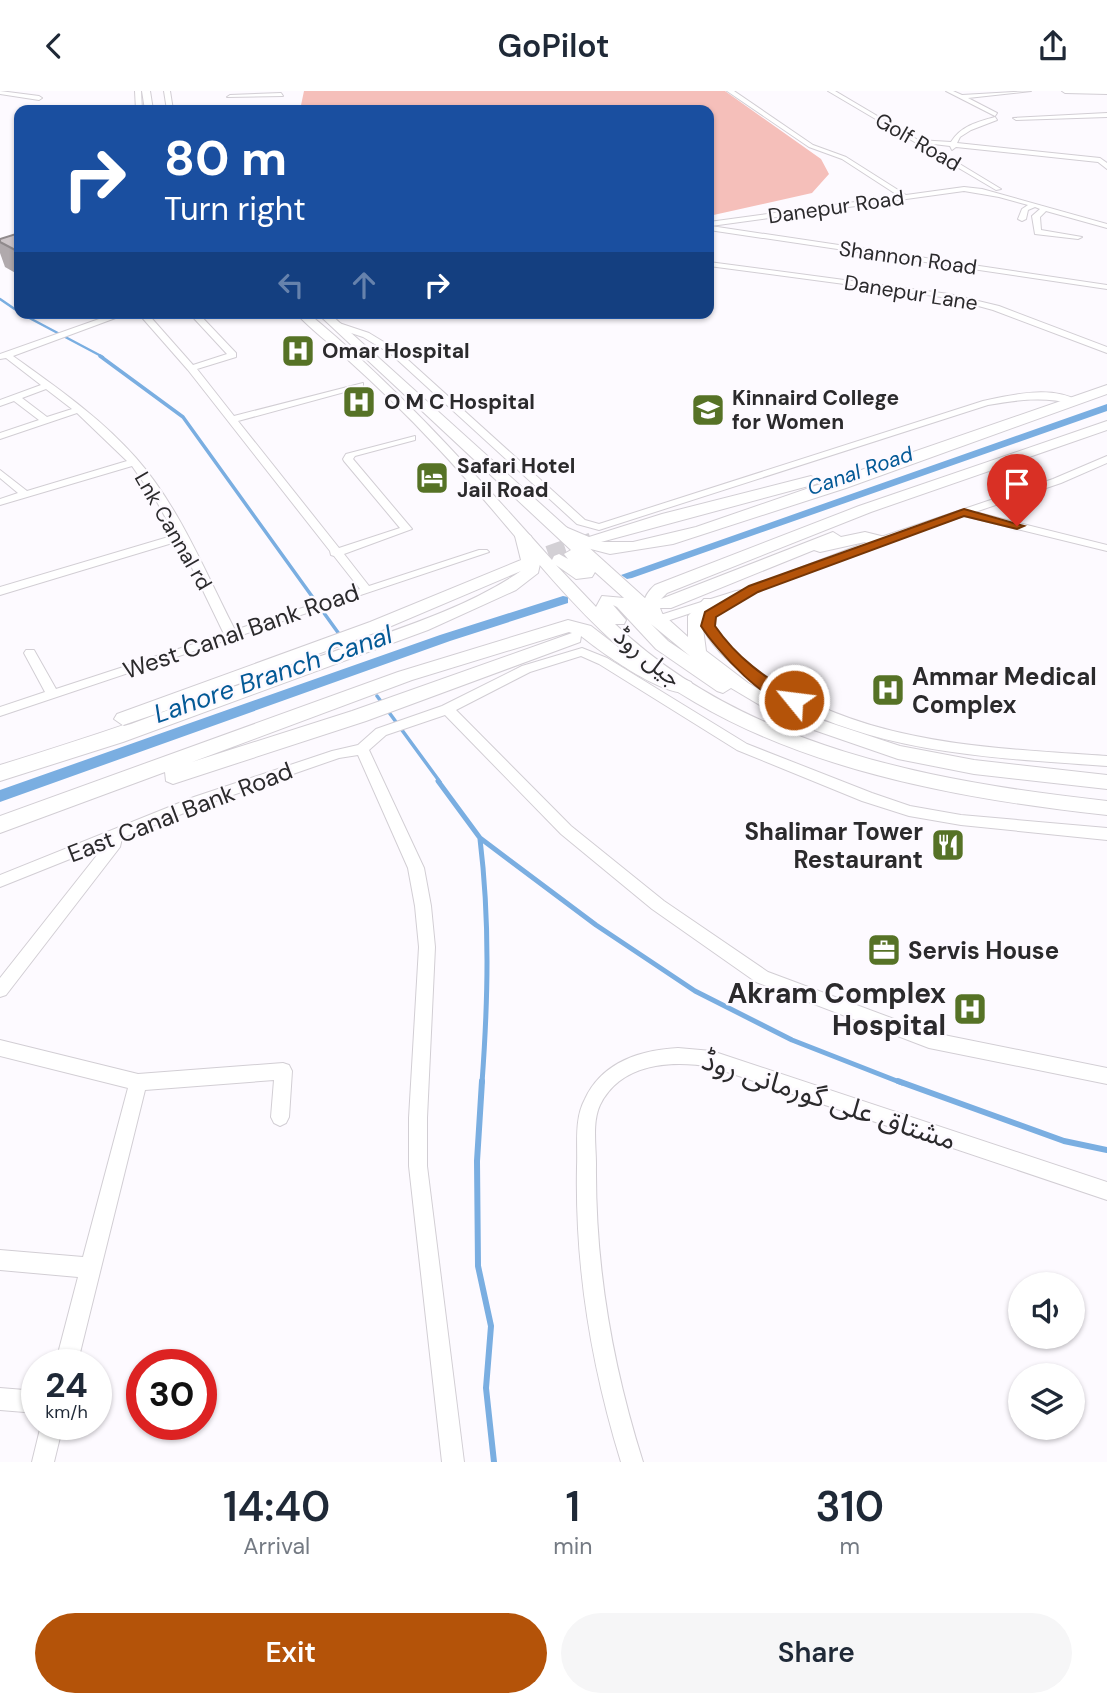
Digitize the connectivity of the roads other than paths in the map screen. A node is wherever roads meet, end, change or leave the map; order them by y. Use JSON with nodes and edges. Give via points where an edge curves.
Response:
{"nodes":[{"id":1,"x":730,"y":91,"type":"edge"},
{"id":2,"x":831,"y":91,"type":"edge"},
{"id":3,"x":949,"y":91,"type":"edge"},
{"id":4,"x":1028,"y":91,"type":"edge"},
{"id":5,"x":1065,"y":91,"type":"edge"},
{"id":6,"x":0,"y":92,"type":"edge"},
{"id":7,"x":1107,"y":92,"type":"edge"},
{"id":8,"x":231,"y":94,"type":"edge"},
{"id":9,"x":281,"y":95,"type":"dead end"},
{"id":10,"x":961,"y":97,"type":"junction"},
{"id":11,"x":39,"y":98,"type":"dead end"},
{"id":12,"x":1107,"y":115,"type":"edge"},
{"id":13,"x":1004,"y":117,"type":"junction"},
{"id":14,"x":918,"y":141,"type":"junction"},
{"id":15,"x":954,"y":142,"type":"junction"},
{"id":16,"x":1105,"y":153,"type":"edge"},
{"id":17,"x":949,"y":160,"type":"junction"},
{"id":18,"x":1100,"y":160,"type":"junction"},
{"id":19,"x":1107,"y":167,"type":"edge"},
{"id":20,"x":975,"y":175,"type":"junction"},
{"id":21,"x":964,"y":189,"type":"junction"},
{"id":22,"x":1005,"y":193,"type":"junction"},
{"id":23,"x":905,"y":197,"type":"junction"},
{"id":24,"x":1032,"y":206,"type":"junction"},
{"id":25,"x":1043,"y":210,"type":"junction"},
{"id":26,"x":1022,"y":219,"type":"dead end"},
{"id":27,"x":714,"y":225,"type":"edge"},
{"id":28,"x":1107,"y":226,"type":"edge"},
{"id":29,"x":714,"y":227,"type":"edge"},
{"id":30,"x":1078,"y":237,"type":"dead end"},
{"id":31,"x":714,"y":265,"type":"edge"},
{"id":32,"x":1107,"y":287,"type":"edge"},
{"id":33,"x":108,"y":319,"type":"edge"},
{"id":34,"x":147,"y":319,"type":"edge"},
{"id":35,"x":199,"y":319,"type":"edge"},
{"id":36,"x":308,"y":319,"type":"edge"},
{"id":37,"x":329,"y":319,"type":"edge"},
{"id":38,"x":339,"y":327,"type":"junction"},
{"id":39,"x":1107,"y":350,"type":"edge"},
{"id":40,"x":3,"y":356,"type":"edge"},
{"id":41,"x":191,"y":367,"type":"junction"},
{"id":42,"x":48,"y":385,"type":"junction"},
{"id":43,"x":360,"y":385,"type":"dead end"},
{"id":44,"x":1107,"y":389,"type":"edge"},
{"id":45,"x":16,"y":398,"type":"junction"},
{"id":46,"x":1073,"y":401,"type":"junction"},
{"id":47,"x":0,"y":403,"type":"edge"},
{"id":48,"x":78,"y":409,"type":"junction"},
{"id":49,"x":45,"y":420,"type":"junction"},
{"id":50,"x":232,"y":420,"type":"junction"},
{"id":51,"x":1107,"y":425,"type":"edge"},
{"id":52,"x":0,"y":435,"type":"edge"},
{"id":53,"x":412,"y":438,"type":"dead end"},
{"id":54,"x":901,"y":461,"type":"junction"},
{"id":55,"x":1104,"y":461,"type":"edge"},
{"id":56,"x":134,"y":462,"type":"junction"},
{"id":57,"x":998,"y":464,"type":"junction"},
{"id":58,"x":0,"y":473,"type":"edge"},
{"id":59,"x":483,"y":490,"type":"junction"},
{"id":60,"x":26,"y":495,"type":"junction"},
{"id":61,"x":0,"y":502,"type":"edge"},
{"id":62,"x":533,"y":503,"type":"junction"},
{"id":63,"x":964,"y":513,"type":"junction"},
{"id":64,"x":563,"y":531,"type":"junction"},
{"id":65,"x":523,"y":536,"type":"junction"},
{"id":66,"x":181,"y":537,"type":"junction"},
{"id":67,"x":597,"y":538,"type":"tunnel mouth"},
{"id":68,"x":879,"y":541,"type":"junction"},
{"id":69,"x":1107,"y":548,"type":"edge"},
{"id":70,"x":483,"y":552,"type":"dead end"},
{"id":71,"x":799,"y":552,"type":"junction"},
{"id":72,"x":335,"y":553,"type":"junction"},
{"id":73,"x":520,"y":565,"type":"tunnel mouth"},
{"id":74,"x":366,"y":589,"type":"junction"},
{"id":75,"x":754,"y":589,"type":"junction"},
{"id":76,"x":0,"y":591,"type":"edge"},
{"id":77,"x":710,"y":603,"type":"junction"},
{"id":78,"x":659,"y":614,"type":"junction"},
{"id":79,"x":231,"y":635,"type":"junction"},
{"id":80,"x":578,"y":645,"type":"junction"},
{"id":81,"x":30,"y":653,"type":"dead end"},
{"id":82,"x":698,"y":655,"type":"junction"},
{"id":83,"x":664,"y":674,"type":"junction"},
{"id":84,"x":684,"y":688,"type":"junction"},
{"id":85,"x":53,"y":695,"type":"junction"},
{"id":86,"x":440,"y":711,"type":"junction"},
{"id":87,"x":0,"y":712,"type":"edge"},
{"id":88,"x":791,"y":716,"type":"junction"},
{"id":89,"x":362,"y":749,"type":"junction"},
{"id":90,"x":1107,"y":761,"type":"edge"},
{"id":91,"x":0,"y":772,"type":"edge"},
{"id":92,"x":1107,"y":782,"type":"edge"},
{"id":93,"x":1107,"y":808,"type":"edge"},
{"id":94,"x":0,"y":826,"type":"edge"},
{"id":95,"x":1107,"y":834,"type":"edge"},
{"id":96,"x":114,"y":837,"type":"junction"},
{"id":97,"x":0,"y":881,"type":"edge"},
{"id":98,"x":0,"y":991,"type":"edge"},
{"id":99,"x":0,"y":1048,"type":"edge"},
{"id":100,"x":1107,"y":1076,"type":"edge"},
{"id":101,"x":138,"y":1082,"type":"junction"},
{"id":102,"x":279,"y":1117,"type":"dead end"},
{"id":103,"x":1107,"y":1192,"type":"edge"},
{"id":104,"x":0,"y":1260,"type":"edge"},
{"id":105,"x":89,"y":1268,"type":"junction"},
{"id":106,"x":70,"y":1349,"type":"edge"},
{"id":107,"x":0,"y":1399,"type":"edge"},
{"id":108,"x":21,"y":1401,"type":"edge"},
{"id":109,"x":48,"y":1440,"type":"edge"},
{"id":110,"x":43,"y":1462,"type":"edge"},
{"id":111,"x":453,"y":1462,"type":"edge"},
{"id":112,"x":632,"y":1462,"type":"edge"}],
"edges":[{"from":1,"to":23,"type":"street","via":[[811,146],[844,158]]},
{"from":2,"to":14,"type":"street","name":"Golf Road"},
{"from":3,"to":10,"type":"street"},
{"from":4,"to":10,"type":"street"},
{"from":5,"to":7,"type":"street"},
{"from":6,"to":11,"type":"street"},
{"from":8,"to":9,"type":"street"},
{"from":10,"to":13,"type":"street"},
{"from":12,"to":13,"type":"street"},
{"from":13,"to":15,"type":"street","via":[[965,130]]},
{"from":14,"to":15,"type":"street"},
{"from":14,"to":17,"type":"street","name":"Golf Road"},
{"from":15,"to":17,"type":"street"},
{"from":15,"to":18,"type":"street"},
{"from":16,"to":18,"type":"street"},
{"from":17,"to":20,"type":"street","name":"Golf Road"},
{"from":18,"to":19,"type":"street"},
{"from":20,"to":21,"type":"street"},
{"from":20,"to":22,"type":"street","name":"Golf Road"},
{"from":21,"to":22,"type":"street","name":"Danepur Road"},
{"from":21,"to":23,"type":"street","name":"Danepur Road"},
{"from":22,"to":24,"type":"street"},
{"from":23,"to":27,"type":"street","name":"Danepur Road"},
{"from":24,"to":25,"type":"street"},
{"from":24,"to":26,"type":"street"},
{"from":25,"to":28,"type":"street"},
{"from":25,"to":30,"type":"street","via":[[1036,216],[1038,232]]},
{"from":29,"to":32,"type":"street","name":"Shannon Road"},
{"from":31,"to":39,"type":"street","name":"Danepur Lane","via":[[949,296],[996,308]]},
{"from":33,"to":40,"type":"street","name":"Lnk Cannal rd"},
{"from":34,"to":41,"type":"street"},
{"from":35,"to":41,"type":"street","via":[[233,355]]},
{"from":36,"to":59,"type":"main road","name":"جیل روڈ","via":[[404,407]]},
{"from":37,"to":38,"type":"main road","name":"جیل روڈ"},
{"from":38,"to":46,"type":"street","via":[[366,335],[394,352],[581,522],[599,527],[986,403],[1039,396]]},
{"from":38,"to":62,"type":"main road","name":"جیل روڈ"},
{"from":40,"to":42,"type":"street","name":"Lnk Cannal rd"},
{"from":41,"to":50,"type":"street"},
{"from":42,"to":45,"type":"street"},
{"from":42,"to":48,"type":"street","name":"Lnk Cannal rd"},
{"from":43,"to":50,"type":"street"},
{"from":44,"to":46,"type":"highway"},
{"from":45,"to":47,"type":"street"},
{"from":45,"to":49,"type":"street"},
{"from":46,"to":54,"type":"highway"},
{"from":48,"to":49,"type":"street"},
{"from":48,"to":56,"type":"street","name":"Lnk Cannal rd"},
{"from":49,"to":52,"type":"street"},
{"from":50,"to":72,"type":"street"},
{"from":51,"to":57,"type":"highway"},
{"from":53,"to":72,"type":"street","via":[[351,454],[348,459],[407,529]]},
{"from":54,"to":64,"type":"highway","via":[[771,508],[630,547],[603,547]]},
{"from":54,"to":67,"type":"highway"},
{"from":55,"to":63,"type":"street"},
{"from":56,"to":60,"type":"street"},
{"from":56,"to":66,"type":"street","name":"Lnk Cannal rd"},
{"from":57,"to":71,"type":"highway"},
{"from":57,"to":78,"type":"highway","via":[[865,509],[661,589],[650,606]]},
{"from":58,"to":60,"type":"street"},
{"from":59,"to":62,"type":"main road","via":[[516,515],[576,574],[586,574],[588,570],[538,515]]},
{"from":59,"to":65,"type":"main road","name":"جیل روڈ"},
{"from":60,"to":61,"type":"street"},
{"from":62,"to":64,"type":"main road","name":"جیل روڈ"},
{"from":63,"to":68,"type":"street"},
{"from":63,"to":69,"type":"street"},
{"from":64,"to":78,"type":"main road","name":"جیل روڈ"},
{"from":65,"to":83,"type":"main road","name":"جیل روڈ","via":[[596,614]]},
{"from":65,"to":91,"type":"highway","via":[[529,573],[457,612],[116,737]]},
{"from":66,"to":76,"type":"street"},
{"from":66,"to":79,"type":"street","name":"Lnk Cannal rd"},
{"from":68,"to":71,"type":"highway","via":[[865,537]]},
{"from":68,"to":75,"type":"street"},
{"from":70,"to":74,"type":"street","name":"West Canal Bank Road"},
{"from":71,"to":78,"type":"highway"},
{"from":72,"to":74,"type":"street"},
{"from":73,"to":91,"type":"highway"},
{"from":74,"to":79,"type":"street","name":"West Canal Bank Road"},
{"from":75,"to":77,"type":"street"},
{"from":75,"to":90,"type":"street","via":[[709,615],[707,622],[724,650],[780,694],[841,720],[926,744]]},
{"from":77,"to":78,"type":"street"},
{"from":77,"to":82,"type":"main road","via":[[694,619]]},
{"from":78,"to":82,"type":"main road","name":"جیل روڈ"},
{"from":79,"to":85,"type":"street","name":"West Canal Bank Road"},
{"from":80,"to":86,"type":"street"},
{"from":80,"to":94,"type":"highway","via":[[98,800]]},
{"from":80,"to":95,"type":"street","via":[[742,747],[867,797],[909,811],[961,820]]},
{"from":81,"to":85,"type":"street"},
{"from":82,"to":88,"type":"main road","name":"جیل روڈ"},
{"from":83,"to":84,"type":"main road","name":"جیل روڈ"},
{"from":83,"to":88,"type":"main road","via":[[645,646],[604,606],[605,601],[623,603],[662,645],[706,677],[747,701]]},
{"from":84,"to":93,"type":"main road","name":"جیل روڈ","via":[[790,739],[871,768],[961,789]]},
{"from":84,"to":94,"type":"highway","via":[[624,661],[585,630],[568,627],[405,675]]},
{"from":85,"to":87,"type":"street","name":"West Canal Bank Road"},
{"from":86,"to":89,"type":"street","via":[[390,729]]},
{"from":86,"to":100,"type":"street","via":[[566,830],[658,905],[762,977],[929,1040]]},
{"from":88,"to":92,"type":"main road","name":"جیل روڈ","via":[[898,753]]},
{"from":89,"to":96,"type":"street","name":"East Canal Bank Road","via":[[199,801]]},
{"from":89,"to":111,"type":"street","via":[[416,868],[423,906],[427,947],[418,1166]]},
{"from":96,"to":97,"type":"street","name":"East Canal Bank Road"},
{"from":96,"to":98,"type":"street","via":[[115,843]]},
{"from":99,"to":101,"type":"street"},
{"from":101,"to":102,"type":"street","via":[[283,1071]]},
{"from":101,"to":105,"type":"street"},
{"from":103,"to":112,"type":"street","name":"مشتاق علی گورمانی روڈ","via":[[712,1059],[687,1053],[639,1061],[615,1075],[591,1103],[585,1202],[595,1322]]},
{"from":104,"to":105,"type":"street"},
{"from":105,"to":106,"type":"street"},
{"from":107,"to":108,"type":"street"},
{"from":109,"to":110,"type":"street"}]}
